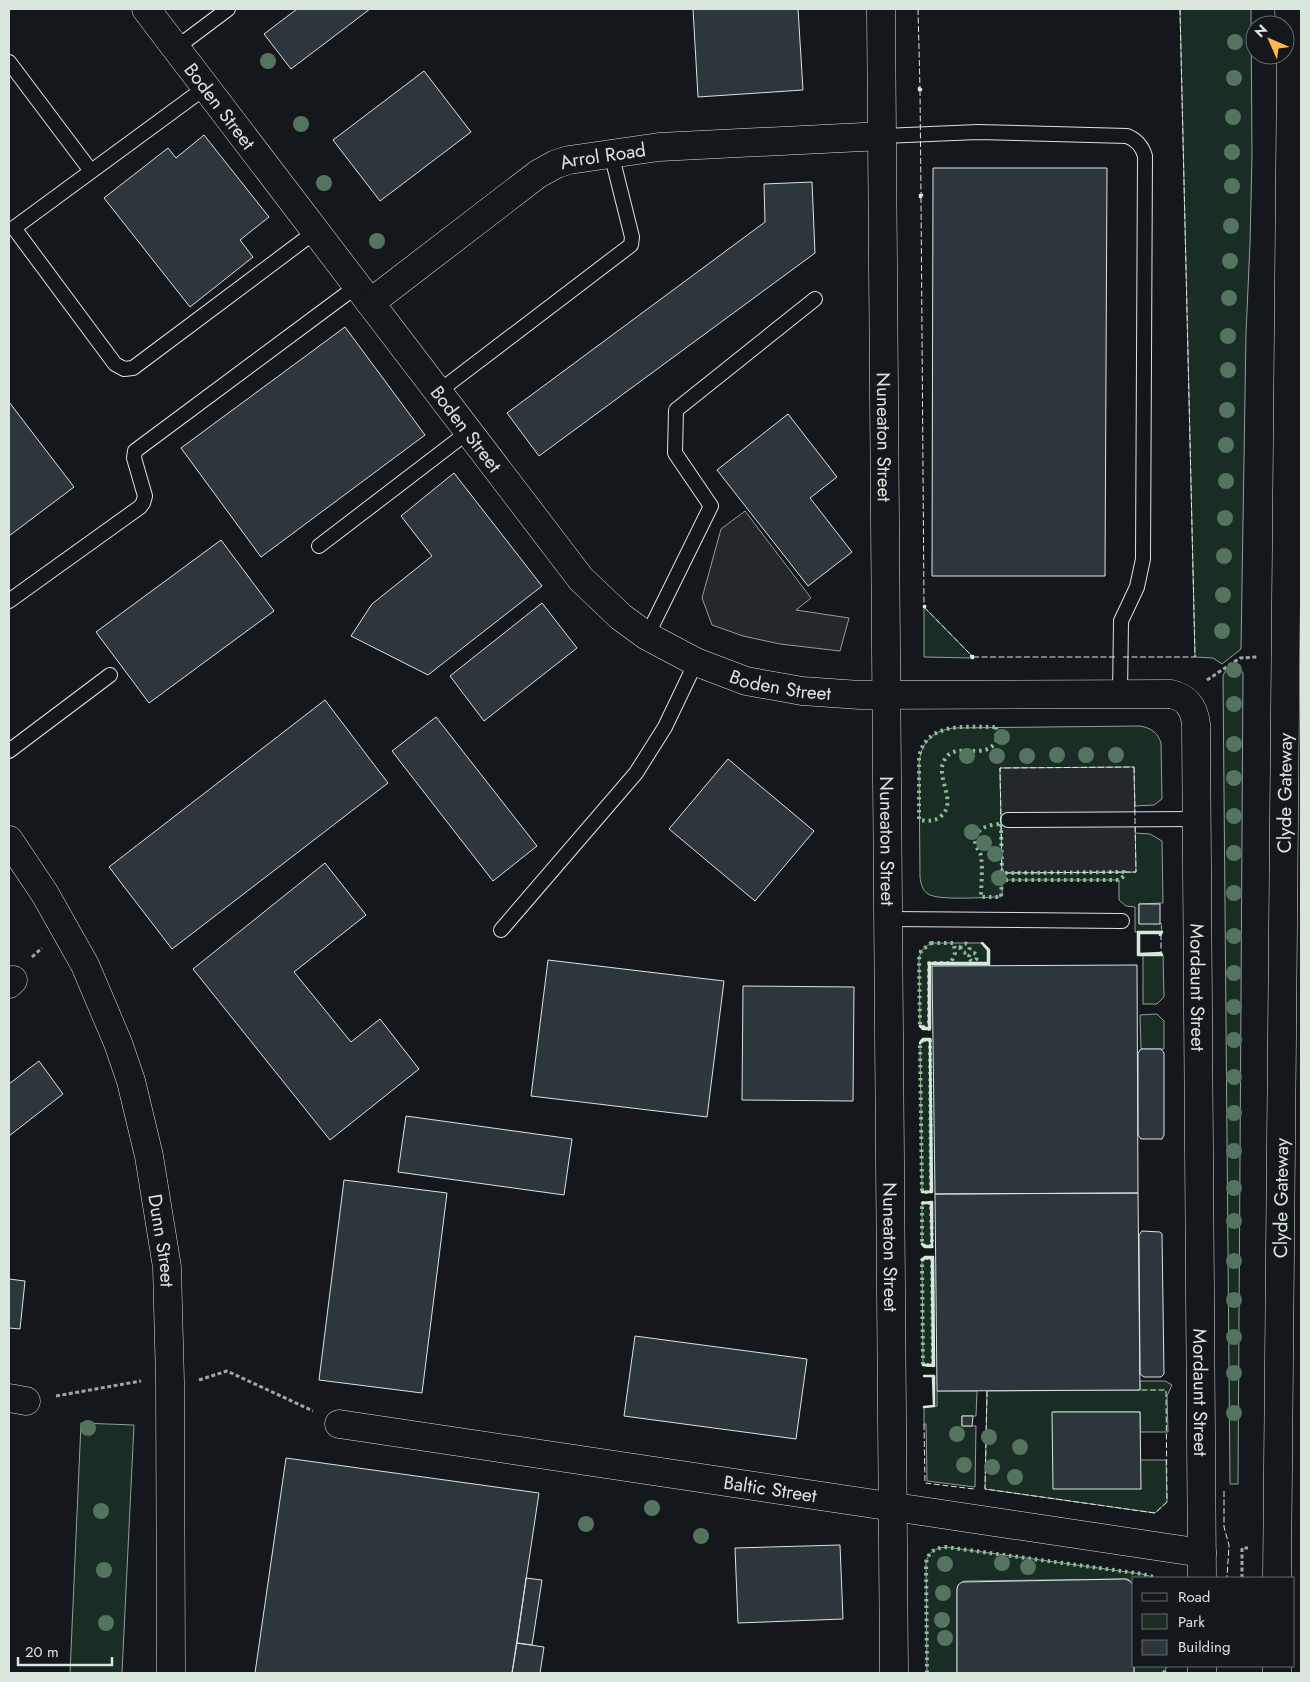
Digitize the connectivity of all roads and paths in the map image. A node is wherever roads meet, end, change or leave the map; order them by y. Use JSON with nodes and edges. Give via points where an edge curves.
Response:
{"nodes":[{"id":1,"x":146,"y":9,"type":"edge"},
{"id":2,"x":228,"y":9,"type":"edge"},
{"id":3,"x":881,"y":9,"type":"edge"},
{"id":4,"x":1289,"y":9,"type":"edge"},
{"id":5,"x":176,"y":48,"type":"junction"},
{"id":6,"x":9,"y":62,"type":"edge"},
{"id":7,"x":206,"y":87,"type":"junction"},
{"id":8,"x":882,"y":136,"type":"junction"},
{"id":9,"x":611,"y":153,"type":"junction"},
{"id":10,"x":91,"y":171,"type":"junction"},
{"id":11,"x":12,"y":224,"type":"edge"},
{"id":12,"x":316,"y":231,"type":"junction"},
{"id":13,"x":364,"y":295,"type":"junction"},
{"id":14,"x":815,"y":298,"type":"dead end"},
{"id":15,"x":438,"y":392,"type":"junction"},
{"id":16,"x":468,"y":432,"type":"junction"},
{"id":17,"x":319,"y":546,"type":"dead end"},
{"id":18,"x":9,"y":601,"type":"edge"},
{"id":19,"x":647,"y":636,"type":"junction"},
{"id":20,"x":1285,"y":658,"type":"junction"},
{"id":21,"x":696,"y":662,"type":"junction"},
{"id":22,"x":110,"y":675,"type":"dead end"},
{"id":23,"x":1120,"y":694,"type":"junction"},
{"id":24,"x":887,"y":696,"type":"junction"},
{"id":25,"x":1183,"y":698,"type":"junction"},
{"id":26,"x":9,"y":751,"type":"edge"},
{"id":27,"x":1008,"y":820,"type":"dead end"},
{"id":28,"x":1197,"y":820,"type":"junction"},
{"id":29,"x":9,"y":840,"type":"edge"},
{"id":30,"x":889,"y":919,"type":"junction"},
{"id":31,"x":1122,"y":920,"type":"dead end"},
{"id":32,"x":66,"y":930,"type":"junction"},
{"id":33,"x":501,"y":930,"type":"dead end"},
{"id":34,"x":11,"y":982,"type":"edge"},
{"id":35,"x":339,"y":1424,"type":"dead end"},
{"id":36,"x":893,"y":1508,"type":"junction"},
{"id":37,"x":1202,"y":1566,"type":"edge"},
{"id":38,"x":1277,"y":1577,"type":"edge"},
{"id":39,"x":171,"y":1673,"type":"edge"},
{"id":40,"x":894,"y":1673,"type":"edge"}],
"edges":[{"from":1,"to":5,"type":"street","name":"Boden Street"},
{"from":2,"to":5,"type":"lane"},
{"from":3,"to":8,"type":"street","name":"Nuneaton Street"},
{"from":4,"to":20,"type":"street","name":"Clyde Gateway"},
{"from":5,"to":7,"type":"street","name":"Boden Street"},
{"from":6,"to":10,"type":"lane"},
{"from":7,"to":10,"type":"lane"},
{"from":7,"to":12,"type":"street","name":"Boden Street"},
{"from":8,"to":9,"type":"street","name":"Arrol Road","via":[[659,147]]},
{"from":8,"to":23,"type":"lane","via":[[978,132],[1127,136],[1143,150],[1143,560],[1137,587],[1121,620]]},
{"from":8,"to":24,"type":"street","name":"Nuneaton Street"},
{"from":9,"to":13,"type":"street","name":"Arrol Road","via":[[569,160],[547,168]]},
{"from":9,"to":15,"type":"lane","via":[[632,237],[631,245]]},
{"from":10,"to":11,"type":"lane"},
{"from":11,"to":12,"type":"lane","via":[[115,364],[124,369],[133,368]]},
{"from":12,"to":13,"type":"street","name":"Boden Street"},
{"from":13,"to":15,"type":"street","name":"Boden Street"},
{"from":13,"to":18,"type":"lane","via":[[135,451],[144,496],[140,507]]},
{"from":14,"to":19,"type":"lane","via":[[676,410],[675,453],[711,506]]},
{"from":15,"to":16,"type":"street","name":"Boden Street"},
{"from":16,"to":17,"type":"lane"},
{"from":16,"to":19,"type":"street","name":"Boden Street","via":[[581,579],[621,617]]},
{"from":19,"to":21,"type":"street","name":"Boden Street"},
{"from":20,"to":25,"type":"path","via":[[1240,658]]},
{"from":20,"to":38,"type":"street","name":"Clyde Gateway"},
{"from":21,"to":24,"type":"street","name":"Boden Street","via":[[746,681],[776,687]]},
{"from":21,"to":33,"type":"lane","via":[[665,727],[636,773]]},
{"from":22,"to":26,"type":"lane"},
{"from":23,"to":24,"type":"street"},
{"from":23,"to":25,"type":"street","via":[[1172,694]]},
{"from":24,"to":30,"type":"street","name":"Nuneaton Street"},
{"from":25,"to":28,"type":"street","name":"Mordaunt Street","via":[[1192,708],[1196,724]]},
{"from":27,"to":28,"type":"lane"},
{"from":28,"to":37,"type":"street","name":"Mordaunt Street"},
{"from":29,"to":32,"type":"street","name":"Dunn Street"},
{"from":30,"to":31,"type":"lane"},
{"from":30,"to":36,"type":"street","name":"Nuneaton Street"},
{"from":32,"to":34,"type":"path","via":[[24,962]]},
{"from":32,"to":39,"type":"street","name":"Dunn Street","via":[[92,982],[131,1081],[163,1234],[170,1381]]},
{"from":35,"to":36,"type":"street","name":"Baltic Street"},
{"from":36,"to":37,"type":"street","name":"Baltic Street"},
{"from":36,"to":40,"type":"street","name":"Nuneaton Street"}]}
